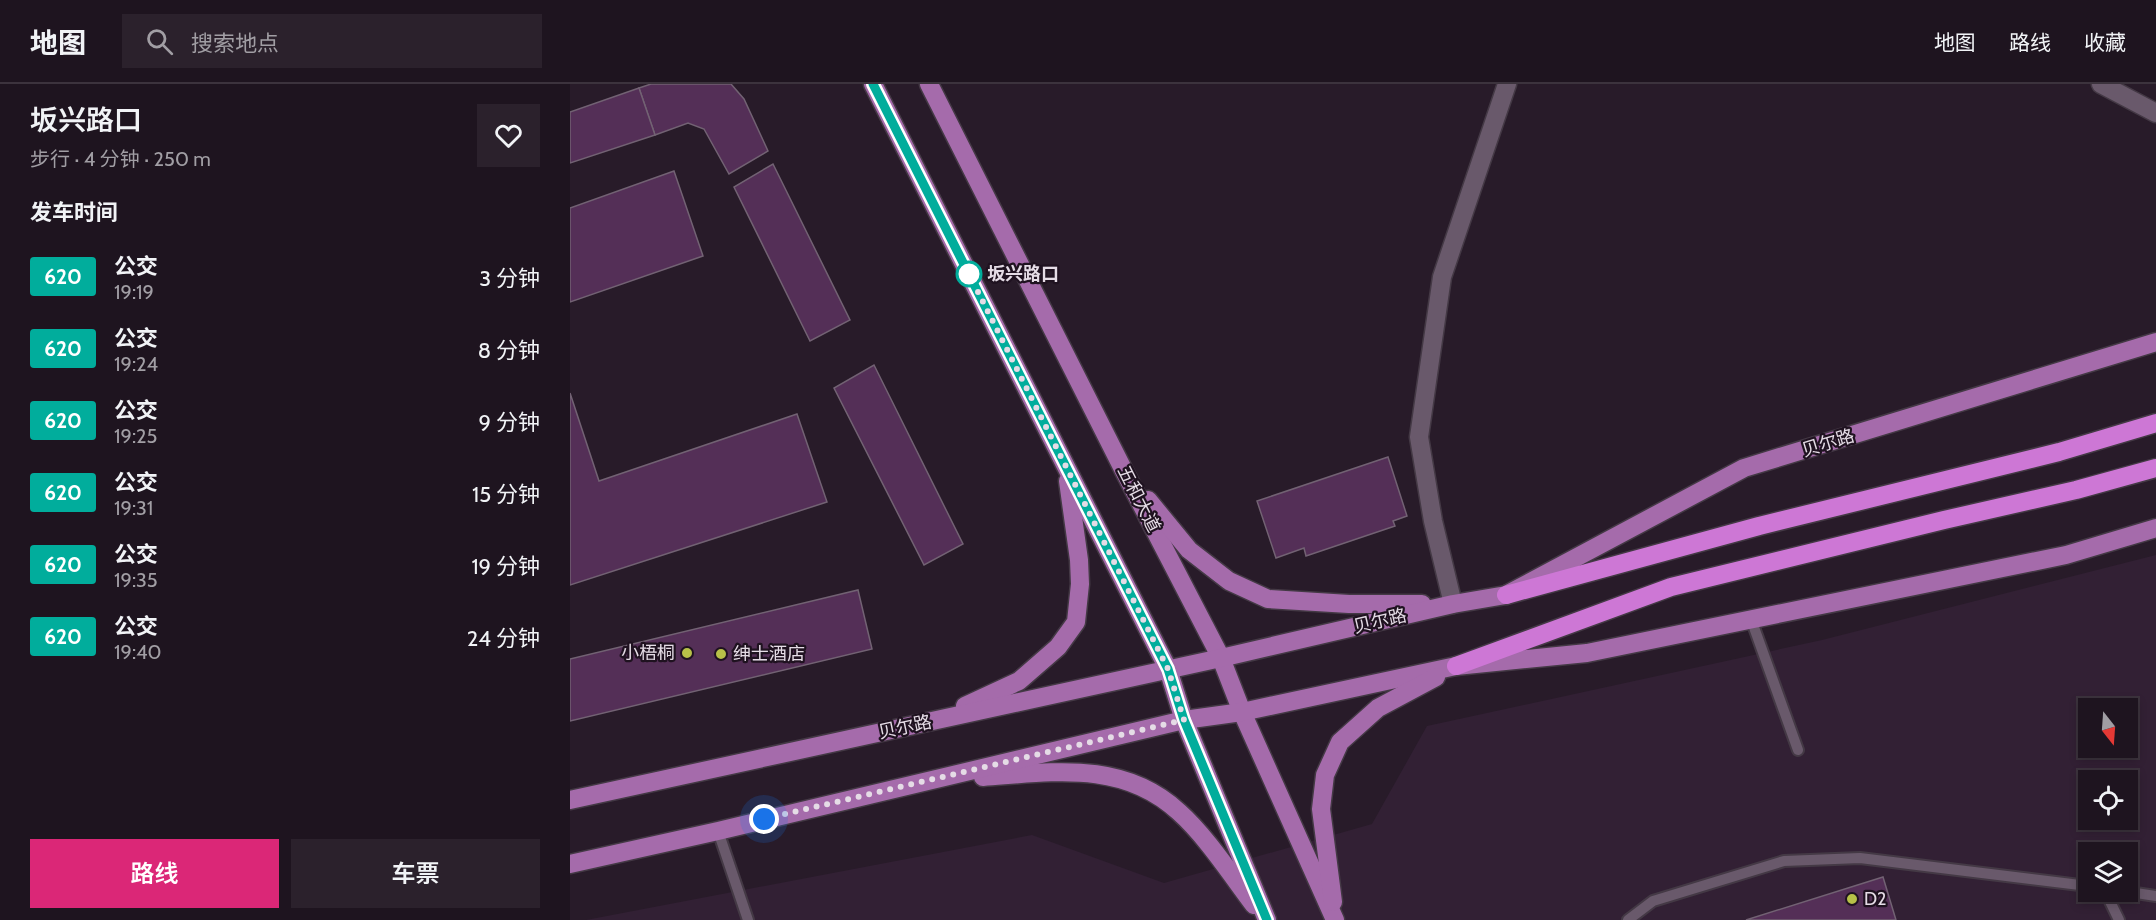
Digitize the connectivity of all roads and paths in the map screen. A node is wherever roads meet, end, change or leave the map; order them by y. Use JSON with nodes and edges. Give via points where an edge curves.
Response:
{"nodes":[{"id":1,"x":873,"y":84,"type":"edge"},
{"id":2,"x":929,"y":84,"type":"edge"},
{"id":3,"x":1507,"y":84,"type":"edge"},
{"id":4,"x":2101,"y":84,"type":"edge"},
{"id":5,"x":2156,"y":113,"type":"edge"},
{"id":6,"x":2156,"y":342,"type":"edge"},
{"id":7,"x":2156,"y":423,"type":"edge"},
{"id":8,"x":1067,"y":467,"type":"junction"},
{"id":9,"x":2156,"y":468,"type":"edge"},
{"id":10,"x":1124,"y":471,"type":"junction"},
{"id":11,"x":2156,"y":528,"type":"edge"},
{"id":12,"x":1506,"y":595,"type":"junction"},
{"id":13,"x":1453,"y":604,"type":"junction"},
{"id":14,"x":1751,"y":619,"type":"junction"},
{"id":15,"x":1221,"y":658,"type":"junction"},
{"id":16,"x":1456,"y":666,"type":"junction"},
{"id":17,"x":1168,"y":669,"type":"junction"},
{"id":18,"x":1242,"y":712,"type":"junction"},
{"id":19,"x":1184,"y":720,"type":"junction"},
{"id":20,"x":930,"y":721,"type":"junction"},
{"id":21,"x":1798,"y":750,"type":"dead end"},
{"id":22,"x":927,"y":781,"type":"junction"},
{"id":23,"x":570,"y":800,"type":"edge"},
{"id":24,"x":718,"y":831,"type":"junction"},
{"id":25,"x":570,"y":864,"type":"edge"},
{"id":26,"x":2078,"y":885,"type":"edge"},
{"id":27,"x":2138,"y":893,"type":"edge"},
{"id":28,"x":2156,"y":896,"type":"edge"},
{"id":29,"x":2110,"y":902,"type":"edge"},
{"id":30,"x":748,"y":920,"type":"edge"},
{"id":31,"x":1266,"y":920,"type":"edge"},
{"id":32,"x":1335,"y":920,"type":"edge"},
{"id":33,"x":1628,"y":920,"type":"edge"},
{"id":34,"x":2119,"y":920,"type":"edge"}],
"edges":[{"from":1,"to":8,"type":"main road"},
{"from":2,"to":10,"type":"main road","name":"五和大道"},
{"from":3,"to":13,"type":"street","via":[[1442,277],[1419,437],[1433,521]]},
{"from":4,"to":5,"type":"street"},
{"from":6,"to":12,"type":"main road","name":"贝尔路","via":[[1744,468]]},
{"from":7,"to":12,"type":"highway","via":[[2059,452],[1759,526]]},
{"from":8,"to":17,"type":"main road"},
{"from":8,"to":20,"type":"main road","via":[[1079,560],[1076,622],[1058,647],[1019,681]]},
{"from":9,"to":16,"type":"highway","via":[[1671,587]]},
{"from":10,"to":13,"type":"main road","via":[[1189,550],[1229,581],[1268,598],[1349,604]]},
{"from":10,"to":15,"type":"main road","name":"五和大道"},
{"from":11,"to":14,"type":"main road","via":[[2066,555]]},
{"from":12,"to":13,"type":"main road","name":"贝尔路"},
{"from":13,"to":15,"type":"main road","name":"贝尔路"},
{"from":14,"to":16,"type":"main road","via":[[1587,653]]},
{"from":14,"to":21,"type":"lane"},
{"from":15,"to":17,"type":"main road","name":"贝尔路"},
{"from":15,"to":18,"type":"main road","name":"五和大道"},
{"from":16,"to":18,"type":"main road"},
{"from":16,"to":32,"type":"main road","via":[[1378,708],[1340,742],[1325,775],[1321,809]]},
{"from":17,"to":19,"type":"main road"},
{"from":17,"to":20,"type":"main road","name":"贝尔路"},
{"from":18,"to":19,"type":"main road"},
{"from":18,"to":32,"type":"main road","name":"五和大道"},
{"from":19,"to":22,"type":"main road"},
{"from":19,"to":31,"type":"main road"},
{"from":20,"to":23,"type":"main road","name":"贝尔路"},
{"from":22,"to":24,"type":"main road"},
{"from":22,"to":31,"type":"main road","via":[[1058,771],[1109,775],[1141,785],[1179,812]]},
{"from":24,"to":25,"type":"main road"},
{"from":24,"to":30,"type":"lane"},
{"from":26,"to":33,"type":"lane","via":[[1860,858],[1784,861],[1653,901]]},
{"from":27,"to":28,"type":"lane"},
{"from":29,"to":34,"type":"lane"}]}
